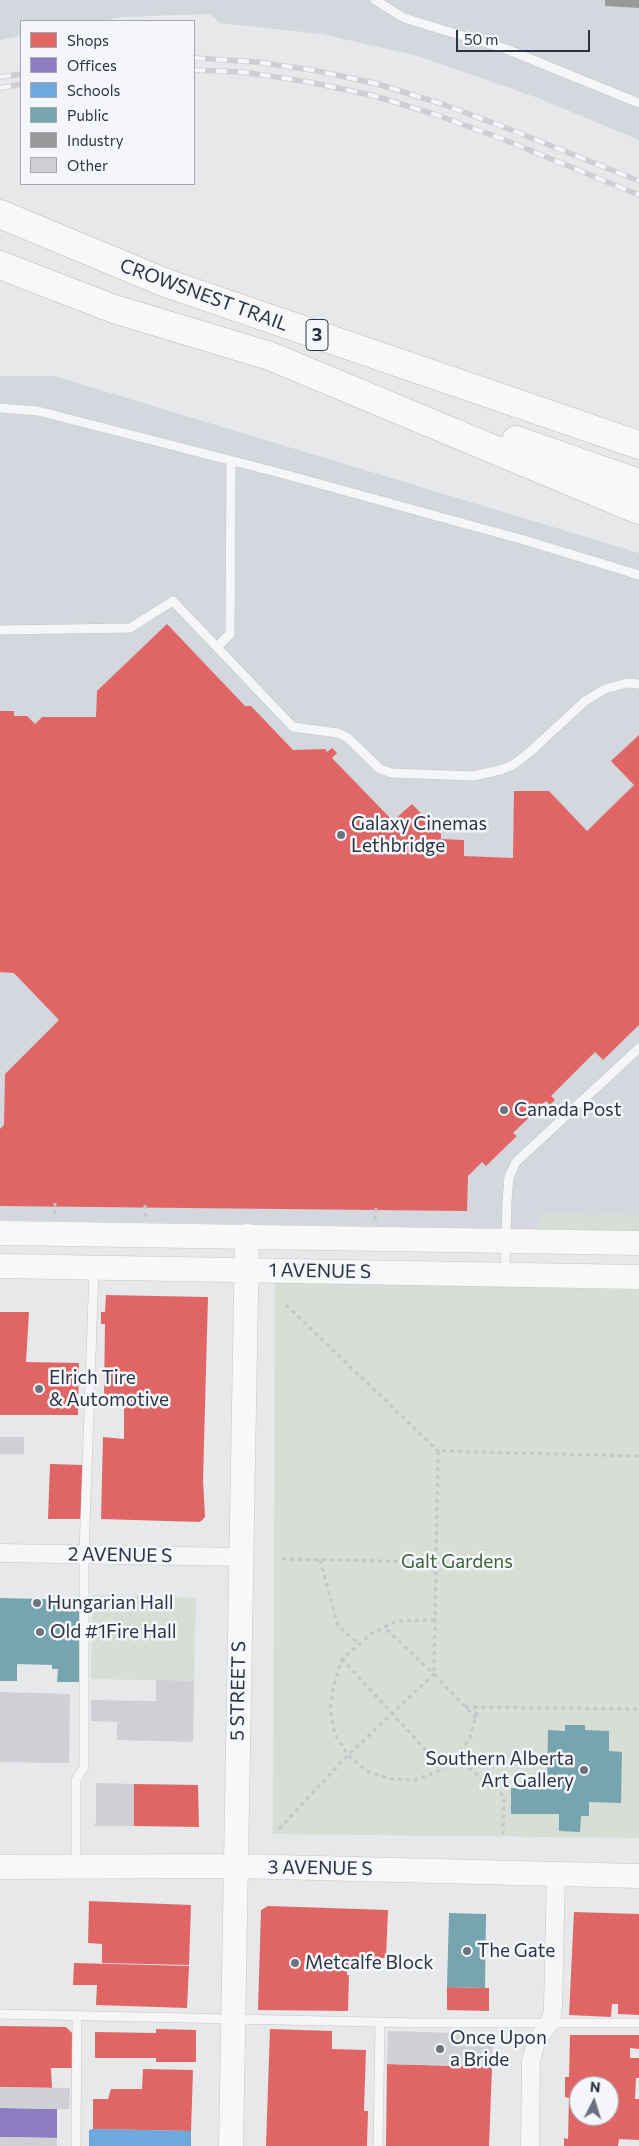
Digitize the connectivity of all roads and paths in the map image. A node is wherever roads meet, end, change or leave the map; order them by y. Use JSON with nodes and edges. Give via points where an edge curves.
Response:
{"nodes":[{"id":1,"x":375,"y":0,"type":"edge"},
{"id":2,"x":639,"y":103,"type":"edge"},
{"id":3,"x":0,"y":197,"type":"edge"},
{"id":4,"x":0,"y":214,"type":"edge"},
{"id":5,"x":0,"y":253,"type":"edge"},
{"id":6,"x":0,"y":265,"type":"edge"},
{"id":7,"x":166,"y":283,"type":"junction"},
{"id":8,"x":270,"y":356,"type":"junction"},
{"id":9,"x":478,"y":390,"type":"junction"},
{"id":10,"x":0,"y":408,"type":"edge"},
{"id":11,"x":639,"y":438,"type":"edge"},
{"id":12,"x":639,"y":445,"type":"edge"},
{"id":13,"x":232,"y":461,"type":"junction"},
{"id":14,"x":639,"y":483,"type":"edge"},
{"id":15,"x":639,"y":510,"type":"edge"},
{"id":16,"x":639,"y":575,"type":"edge"},
{"id":17,"x":0,"y":630,"type":"edge"},
{"id":18,"x":217,"y":647,"type":"junction"},
{"id":19,"x":639,"y":684,"type":"edge"},
{"id":20,"x":639,"y":1048,"type":"edge"},
{"id":21,"x":55,"y":1203,"type":"dead end"},
{"id":22,"x":146,"y":1205,"type":"dead end"},
{"id":23,"x":376,"y":1208,"type":"dead end"},
{"id":24,"x":55,"y":1217,"type":"dead end"},
{"id":25,"x":145,"y":1219,"type":"dead end"},
{"id":26,"x":375,"y":1223,"type":"dead end"},
{"id":27,"x":0,"y":1233,"type":"edge"},
{"id":28,"x":247,"y":1236,"type":"junction"},
{"id":29,"x":506,"y":1240,"type":"junction"},
{"id":30,"x":639,"y":1243,"type":"edge"},
{"id":31,"x":0,"y":1266,"type":"edge"},
{"id":32,"x":94,"y":1268,"type":"junction"},
{"id":33,"x":246,"y":1270,"type":"junction"},
{"id":34,"x":506,"y":1275,"type":"junction"},
{"id":35,"x":639,"y":1277,"type":"edge"},
{"id":36,"x":286,"y":1305,"type":"dead end"},
{"id":37,"x":438,"y":1450,"type":"junction"},
{"id":38,"x":639,"y":1456,"type":"edge"},
{"id":39,"x":0,"y":1553,"type":"edge"},
{"id":40,"x":84,"y":1554,"type":"junction"},
{"id":41,"x":240,"y":1557,"type":"junction"},
{"id":42,"x":282,"y":1559,"type":"dead end"},
{"id":43,"x":320,"y":1560,"type":"junction"},
{"id":44,"x":436,"y":1562,"type":"junction"},
{"id":45,"x":435,"y":1620,"type":"junction"},
{"id":46,"x":384,"y":1627,"type":"junction"},
{"id":47,"x":358,"y":1643,"type":"junction"},
{"id":48,"x":342,"y":1659,"type":"junction"},
{"id":49,"x":434,"y":1674,"type":"junction"},
{"id":50,"x":465,"y":1707,"type":"junction"},
{"id":51,"x":478,"y":1707,"type":"junction"},
{"id":52,"x":639,"y":1709,"type":"edge"},
{"id":53,"x":392,"y":1714,"type":"junction"},
{"id":54,"x":476,"y":1718,"type":"junction"},
{"id":55,"x":348,"y":1756,"type":"junction"},
{"id":56,"x":456,"y":1758,"type":"junction"},
{"id":57,"x":443,"y":1768,"type":"junction"},
{"id":58,"x":279,"y":1828,"type":"dead end"},
{"id":59,"x":503,"y":1834,"type":"dead end"},
{"id":60,"x":76,"y":1866,"type":"junction"},
{"id":61,"x":235,"y":1866,"type":"junction"},
{"id":62,"x":0,"y":1867,"type":"edge"},
{"id":63,"x":556,"y":1874,"type":"junction"},
{"id":64,"x":639,"y":1876,"type":"edge"},
{"id":65,"x":0,"y":2014,"type":"edge"},
{"id":66,"x":77,"y":2016,"type":"junction"},
{"id":67,"x":232,"y":2019,"type":"junction"},
{"id":68,"x":551,"y":2021,"type":"junction"},
{"id":69,"x":380,"y":2022,"type":"junction"},
{"id":70,"x":639,"y":2023,"type":"edge"},
{"id":71,"x":76,"y":2146,"type":"edge"},
{"id":72,"x":231,"y":2146,"type":"edge"},
{"id":73,"x":378,"y":2146,"type":"edge"},
{"id":74,"x":530,"y":2146,"type":"edge"}],
"edges":[{"from":1,"to":2,"type":"lane","via":[[404,18],[506,49]]},
{"from":3,"to":7,"type":"highway"},
{"from":4,"to":7,"type":"highway","name":"CROWSNEST TRAIL","number":"3"},
{"from":5,"to":8,"type":"highway","name":"CROWSNEST TRAIL","number":"3"},
{"from":6,"to":8,"type":"highway","via":[[114,309]]},
{"from":7,"to":9,"type":"highway","name":"CROWSNEST TRAIL","number":"3"},
{"from":8,"to":14,"type":"highway","name":"CROWSNEST TRAIL","number":"3"},
{"from":8,"to":15,"type":"highway"},
{"from":9,"to":11,"type":"highway"},
{"from":9,"to":12,"type":"highway","name":"CROWSNEST TRAIL","number":"3"},
{"from":10,"to":13,"type":"lane","via":[[38,411]]},
{"from":13,"to":16,"type":"lane","via":[[488,530]]},
{"from":13,"to":18,"type":"lane","via":[[230,634]]},
{"from":17,"to":18,"type":"lane","via":[[130,628],[173,601]]},
{"from":18,"to":19,"type":"lane","via":[[293,727],[348,738],[380,769],[392,773],[473,776],[500,770],[513,765],[531,751],[585,701],[605,689],[627,683]]},
{"from":20,"to":29,"type":"lane","via":[[516,1162],[509,1177]]},
{"from":21,"to":24,"type":"path"},
{"from":22,"to":25,"type":"path"},
{"from":23,"to":26,"type":"path"},
{"from":27,"to":28,"type":"street","name":"1 AVENUE S"},
{"from":28,"to":29,"type":"street","name":"1 AVENUE S"},
{"from":28,"to":33,"type":"street","name":"5 STREET S"},
{"from":29,"to":30,"type":"street","name":"1 AVENUE S"},
{"from":29,"to":34,"type":"lane"},
{"from":31,"to":32,"type":"street","name":"1 AVENUE S"},
{"from":32,"to":33,"type":"street","name":"1 AVENUE S"},
{"from":32,"to":40,"type":"lane"},
{"from":33,"to":34,"type":"street","name":"1 AVENUE S"},
{"from":33,"to":41,"type":"street","name":"5 STREET S"},
{"from":34,"to":35,"type":"street","name":"1 AVENUE S"},
{"from":36,"to":37,"type":"path"},
{"from":37,"to":38,"type":"path"},
{"from":37,"to":44,"type":"path"},
{"from":39,"to":40,"type":"street","name":"2 AVENUE S"},
{"from":40,"to":41,"type":"street","name":"2 AVENUE S"},
{"from":40,"to":60,"type":"lane","via":[[84,1767],[76,1780]]},
{"from":41,"to":61,"type":"street","name":"5 STREET S"},
{"from":42,"to":43,"type":"path"},
{"from":43,"to":44,"type":"path"},
{"from":43,"to":47,"type":"path","via":[[338,1626]]},
{"from":44,"to":45,"type":"path"},
{"from":45,"to":46,"type":"path","via":[[396,1622]]},
{"from":45,"to":49,"type":"path"},
{"from":46,"to":47,"type":"path"},
{"from":46,"to":49,"type":"path"},
{"from":47,"to":48,"type":"path"},
{"from":48,"to":53,"type":"path"},
{"from":48,"to":55,"type":"path","via":[[330,1709],[335,1734]]},
{"from":49,"to":50,"type":"path"},
{"from":49,"to":53,"type":"path"},
{"from":50,"to":51,"type":"path"},
{"from":50,"to":54,"type":"path"},
{"from":51,"to":52,"type":"path"},
{"from":51,"to":54,"type":"path"},
{"from":53,"to":55,"type":"path"},
{"from":53,"to":57,"type":"path"},
{"from":54,"to":56,"type":"path","via":[[470,1738]]},
{"from":55,"to":57,"type":"path","via":[[367,1771],[390,1779],[414,1780]]},
{"from":55,"to":58,"type":"path"},
{"from":56,"to":57,"type":"path"},
{"from":56,"to":59,"type":"path","via":[[504,1796]]},
{"from":60,"to":61,"type":"street","name":"3 AVENUE S"},
{"from":60,"to":62,"type":"street","name":"3 AVENUE S"},
{"from":61,"to":63,"type":"street","name":"3 AVENUE S"},
{"from":61,"to":67,"type":"street","name":"5 STREET S"},
{"from":63,"to":64,"type":"street","name":"3 AVENUE S"},
{"from":63,"to":68,"type":"street"},
{"from":65,"to":66,"type":"lane"},
{"from":66,"to":67,"type":"lane"},
{"from":66,"to":71,"type":"lane"},
{"from":67,"to":69,"type":"lane"},
{"from":67,"to":72,"type":"street","name":"5 STREET S"},
{"from":68,"to":69,"type":"lane","via":[[498,2024]]},
{"from":68,"to":70,"type":"lane"},
{"from":68,"to":74,"type":"street","via":[[536,2042],[530,2061]]},
{"from":69,"to":73,"type":"lane"}]}
